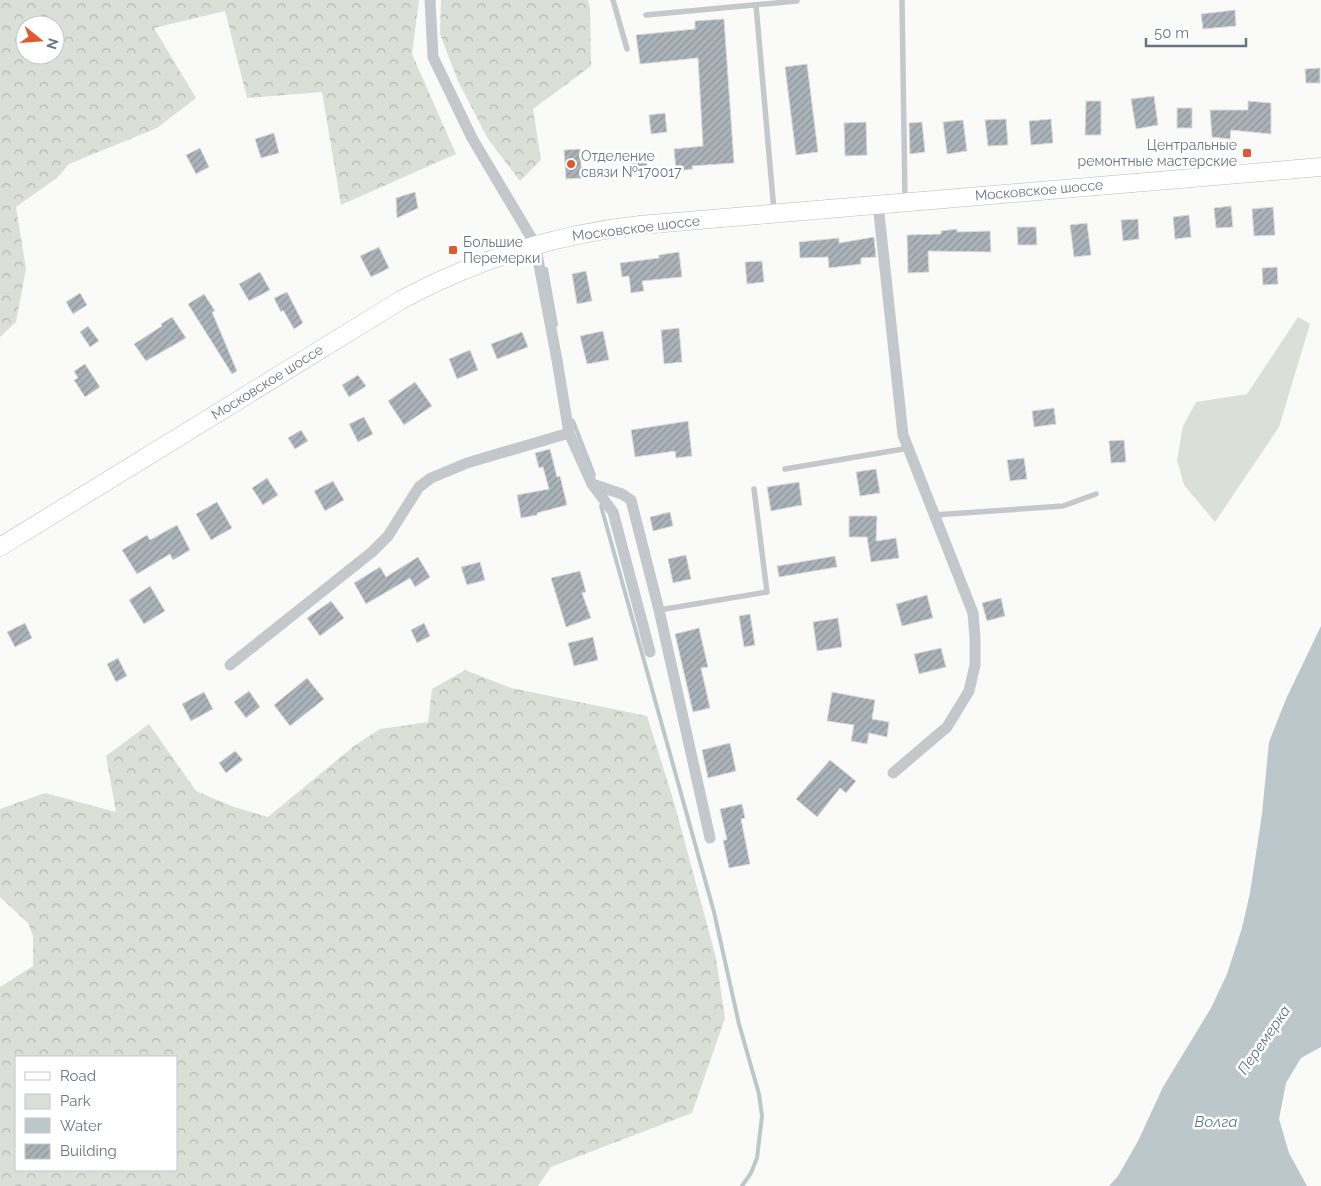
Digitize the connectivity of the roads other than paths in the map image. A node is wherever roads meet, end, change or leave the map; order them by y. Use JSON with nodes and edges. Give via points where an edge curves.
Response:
{"nodes":[{"id":1,"x":430,"y":0,"type":"edge"},
{"id":2,"x":613,"y":0,"type":"edge"},
{"id":3,"x":733,"y":0,"type":"edge"},
{"id":4,"x":902,"y":0,"type":"edge"},
{"id":5,"x":798,"y":1,"type":"dead end"},
{"id":6,"x":756,"y":5,"type":"junction"},
{"id":7,"x":734,"y":7,"type":"junction"},
{"id":8,"x":646,"y":15,"type":"dead end"},
{"id":9,"x":627,"y":49,"type":"dead end"},
{"id":10,"x":1321,"y":167,"type":"edge"},
{"id":11,"x":905,"y":202,"type":"junction"},
{"id":12,"x":878,"y":204,"type":"junction"},
{"id":13,"x":774,"y":213,"type":"junction"},
{"id":14,"x":535,"y":244,"type":"junction"},
{"id":15,"x":569,"y":433,"type":"junction"},
{"id":16,"x":909,"y":448,"type":"junction"},
{"id":17,"x":785,"y":469,"type":"dead end"},
{"id":18,"x":592,"y":484,"type":"junction"},
{"id":19,"x":754,"y":489,"type":"dead end"},
{"id":20,"x":1096,"y":494,"type":"dead end"},
{"id":21,"x":934,"y":515,"type":"junction"},
{"id":22,"x":0,"y":547,"type":"edge"},
{"id":23,"x":659,"y":610,"type":"junction"},
{"id":24,"x":650,"y":652,"type":"dead end"},
{"id":25,"x":230,"y":665,"type":"dead end"},
{"id":26,"x":892,"y":773,"type":"dead end"},
{"id":27,"x":710,"y":838,"type":"dead end"}],
"edges":[{"from":1,"to":14,"type":"street","via":[[434,57],[472,138]]},
{"from":2,"to":9,"type":"lane"},
{"from":3,"to":7,"type":"lane"},
{"from":4,"to":11,"type":"lane"},
{"from":5,"to":6,"type":"lane"},
{"from":6,"to":7,"type":"lane"},
{"from":6,"to":13,"type":"lane"},
{"from":7,"to":8,"type":"lane"},
{"from":10,"to":11,"type":"main road","name":"Московское шоссе"},
{"from":11,"to":12,"type":"main road","name":"Московское шоссе"},
{"from":12,"to":13,"type":"main road","name":"Московское шоссе"},
{"from":12,"to":16,"type":"street","via":[[903,435]]},
{"from":13,"to":14,"type":"main road","name":"Московское шоссе","via":[[627,226]]},
{"from":14,"to":15,"type":"street"},
{"from":14,"to":22,"type":"main road","name":"Московское шоссе","via":[[459,271],[401,300]]},
{"from":15,"to":18,"type":"street"},
{"from":15,"to":25,"type":"street","via":[[467,463],[430,478],[419,487],[388,536],[372,552]]},
{"from":16,"to":17,"type":"lane"},
{"from":16,"to":21,"type":"street"},
{"from":18,"to":23,"type":"street","via":[[631,500]]},
{"from":18,"to":24,"type":"street","via":[[613,512]]},
{"from":19,"to":23,"type":"lane","via":[[767,592]]},
{"from":20,"to":21,"type":"lane","via":[[1063,506]]},
{"from":21,"to":26,"type":"street","via":[[973,613],[975,665],[969,691],[947,727]]},
{"from":23,"to":27,"type":"street"}]}
